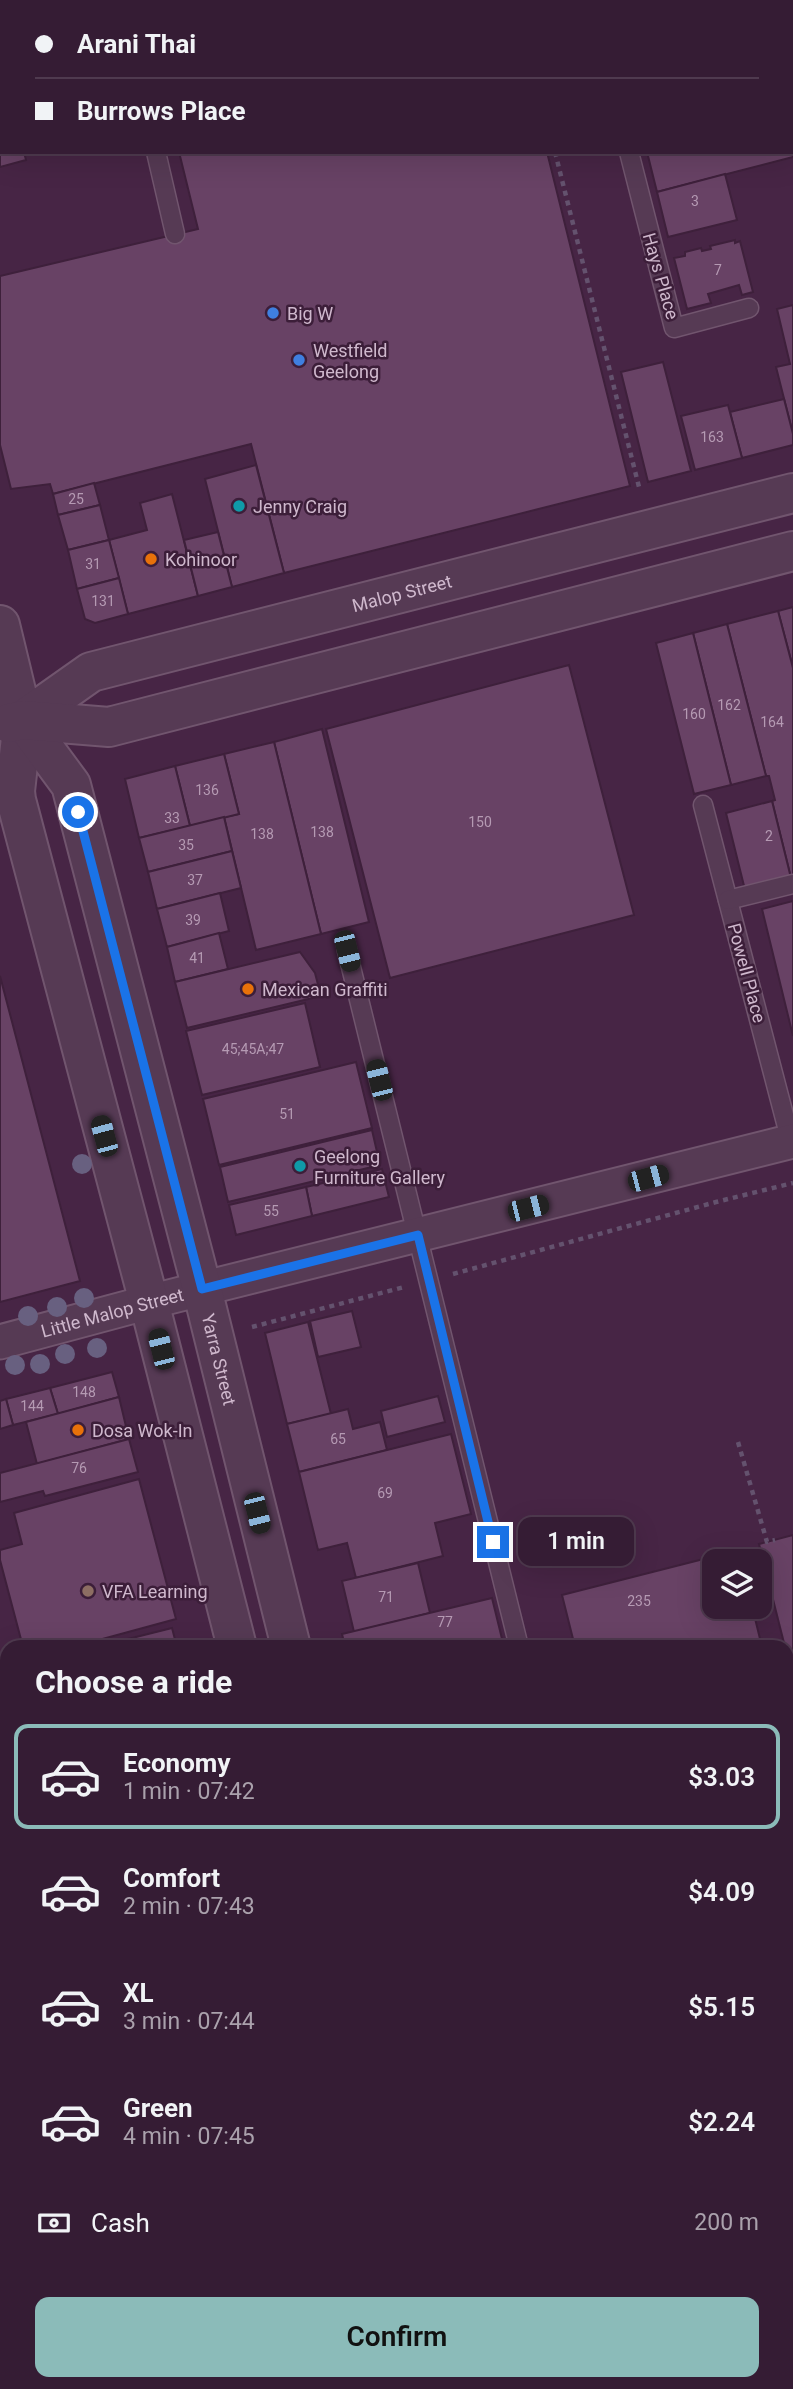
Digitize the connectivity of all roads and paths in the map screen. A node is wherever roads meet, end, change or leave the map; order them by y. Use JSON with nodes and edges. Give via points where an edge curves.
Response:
{"nodes":[{"id":1,"x":156,"y":154,"type":"edge"},
{"id":2,"x":556,"y":154,"type":"edge"},
{"id":3,"x":630,"y":154,"type":"edge"},
{"id":4,"x":175,"y":234,"type":"dead end"},
{"id":5,"x":749,"y":308,"type":"dead end"},
{"id":6,"x":640,"y":491,"type":"dead end"},
{"id":7,"x":793,"y":493,"type":"edge"},
{"id":8,"x":793,"y":551,"type":"edge"},
{"id":9,"x":331,"y":611,"type":"junction"},
{"id":10,"x":0,"y":625,"type":"edge"},
{"id":11,"x":344,"y":666,"type":"junction"},
{"id":12,"x":11,"y":722,"type":"edge"},
{"id":13,"x":703,"y":805,"type":"dead end"},
{"id":14,"x":793,"y":884,"type":"edge"},
{"id":15,"x":728,"y":900,"type":"junction"},
{"id":16,"x":347,"y":951,"type":"dead end"},
{"id":17,"x":792,"y":1141,"type":"edge"},
{"id":18,"x":793,"y":1183,"type":"edge"},
{"id":19,"x":418,"y":1235,"type":"junction"},
{"id":20,"x":429,"y":1280,"type":"junction"},
{"id":21,"x":202,"y":1289,"type":"junction"},
{"id":22,"x":149,"y":1302,"type":"junction"},
{"id":23,"x":252,"y":1327,"type":"dead end"},
{"id":24,"x":0,"y":1342,"type":"edge"},
{"id":25,"x":738,"y":1442,"type":"dead end"},
{"id":26,"x":775,"y":1540,"type":"dead end"},
{"id":27,"x":235,"y":1640,"type":"edge"},
{"id":28,"x":288,"y":1640,"type":"edge"},
{"id":29,"x":517,"y":1640,"type":"edge"}],
"edges":[{"from":1,"to":4,"type":"lane"},
{"from":2,"to":6,"type":"path"},
{"from":3,"to":5,"type":"lane","name":"Hays Place","via":[[674,328]]},
{"from":7,"to":9,"type":"street","name":"Malop Street"},
{"from":8,"to":11,"type":"street"},
{"from":9,"to":11,"type":"street"},
{"from":9,"to":12,"type":"street","name":"Malop Street","via":[[91,672]]},
{"from":10,"to":12,"type":"street","name":"Yarra Street"},
{"from":11,"to":12,"type":"street","via":[[110,727]]},
{"from":12,"to":21,"type":"street","name":"Yarra Street","via":[[71,786]]},
{"from":12,"to":22,"type":"street","name":"Yarra Street","via":[[16,800]]},
{"from":13,"to":15,"type":"lane","name":"Powell Place"},
{"from":14,"to":15,"type":"lane"},
{"from":15,"to":17,"type":"lane","name":"Powell Place"},
{"from":16,"to":19,"type":"lane"},
{"from":17,"to":19,"type":"street","name":"Little Malop Street"},
{"from":18,"to":20,"type":"path"},
{"from":19,"to":20,"type":"lane"},
{"from":19,"to":21,"type":"street","name":"Little Malop Street"},
{"from":20,"to":23,"type":"path"},
{"from":20,"to":29,"type":"lane"},
{"from":21,"to":22,"type":"street","name":"Little Malop Street"},
{"from":21,"to":28,"type":"street","name":"Yarra Street"},
{"from":22,"to":24,"type":"street","name":"Little Malop Street"},
{"from":22,"to":27,"type":"street","name":"Yarra Street"},
{"from":25,"to":26,"type":"path","via":[[766,1542]]}]}
